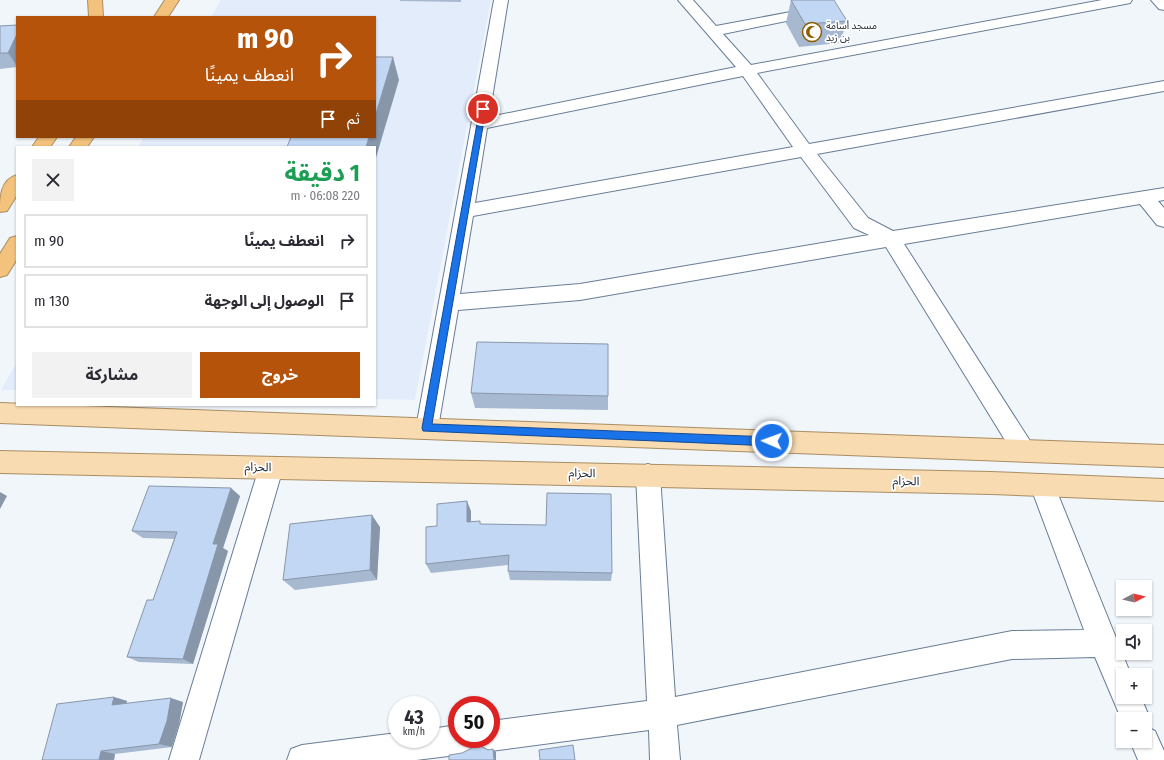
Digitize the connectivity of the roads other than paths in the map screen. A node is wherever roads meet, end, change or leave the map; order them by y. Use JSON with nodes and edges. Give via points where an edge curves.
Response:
{"nodes":[{"id":1,"x":95,"y":0,"type":"edge"},
{"id":2,"x":172,"y":0,"type":"edge"},
{"id":3,"x":502,"y":0,"type":"edge"},
{"id":4,"x":685,"y":0,"type":"edge"},
{"id":5,"x":1125,"y":0,"type":"edge"},
{"id":6,"x":1158,"y":0,"type":"edge"},
{"id":7,"x":1164,"y":6,"type":"edge"},
{"id":8,"x":796,"y":15,"type":"edge"},
{"id":9,"x":96,"y":16,"type":"edge"},
{"id":10,"x":162,"y":16,"type":"edge"},
{"id":11,"x":713,"y":31,"type":"junction"},
{"id":12,"x":747,"y":70,"type":"junction"},
{"id":13,"x":1164,"y":86,"type":"edge"},
{"id":14,"x":480,"y":124,"type":"junction"},
{"id":15,"x":804,"y":149,"type":"junction"},
{"id":16,"x":16,"y":182,"type":"edge"},
{"id":17,"x":1164,"y":194,"type":"edge"},
{"id":18,"x":1144,"y":197,"type":"junction"},
{"id":19,"x":0,"y":206,"type":"edge"},
{"id":20,"x":465,"y":211,"type":"junction"},
{"id":21,"x":1164,"y":220,"type":"edge"},
{"id":22,"x":891,"y":239,"type":"junction"},
{"id":23,"x":16,"y":245,"type":"edge"},
{"id":24,"x":0,"y":270,"type":"edge"},
{"id":25,"x":449,"y":303,"type":"junction"},
{"id":26,"x":0,"y":413,"type":"edge"},
{"id":27,"x":427,"y":428,"type":"junction"},
{"id":28,"x":1024,"y":451,"type":"junction"},
{"id":29,"x":1164,"y":456,"type":"edge"},
{"id":30,"x":0,"y":462,"type":"edge"},
{"id":31,"x":271,"y":468,"type":"junction"},
{"id":32,"x":648,"y":475,"type":"junction"},
{"id":33,"x":1042,"y":485,"type":"junction"},
{"id":34,"x":1164,"y":490,"type":"edge"},
{"id":35,"x":1103,"y":643,"type":"junction"},
{"id":36,"x":1116,"y":674,"type":"edge"},
{"id":37,"x":661,"y":714,"type":"junction"},
{"id":38,"x":500,"y":735,"type":"edge"},
{"id":39,"x":448,"y":741,"type":"edge"},
{"id":40,"x":184,"y":760,"type":"edge"},
{"id":41,"x":302,"y":760,"type":"edge"},
{"id":42,"x":665,"y":760,"type":"edge"}],
"edges":[{"from":1,"to":9,"type":"highway"},
{"from":2,"to":10,"type":"highway"},
{"from":3,"to":14,"type":"street"},
{"from":4,"to":11,"type":"street"},
{"from":5,"to":12,"type":"street"},
{"from":6,"to":7,"type":"street"},
{"from":8,"to":11,"type":"street"},
{"from":11,"to":12,"type":"street"},
{"from":12,"to":14,"type":"street"},
{"from":12,"to":15,"type":"street"},
{"from":13,"to":15,"type":"street"},
{"from":14,"to":20,"type":"street"},
{"from":15,"to":20,"type":"street"},
{"from":15,"to":22,"type":"street","via":[[861,223]]},
{"from":16,"to":19,"type":"highway"},
{"from":17,"to":18,"type":"street"},
{"from":18,"to":21,"type":"street"},
{"from":18,"to":22,"type":"street"},
{"from":20,"to":25,"type":"street"},
{"from":22,"to":25,"type":"street","via":[[580,292]]},
{"from":22,"to":28,"type":"street"},
{"from":23,"to":24,"type":"highway"},
{"from":25,"to":27,"type":"street"},
{"from":26,"to":27,"type":"main road"},
{"from":27,"to":28,"type":"main road"},
{"from":28,"to":29,"type":"main road"},
{"from":30,"to":31,"type":"main road","name":"الحزام"},
{"from":31,"to":32,"type":"main road","name":"الحزام"},
{"from":31,"to":40,"type":"street"},
{"from":32,"to":33,"type":"main road","name":"الحزام"},
{"from":32,"to":37,"type":"street"},
{"from":33,"to":34,"type":"main road","name":"الحزام"},
{"from":33,"to":35,"type":"street"},
{"from":35,"to":36,"type":"street"},
{"from":35,"to":37,"type":"street","via":[[1012,645]]},
{"from":37,"to":38,"type":"street"},
{"from":37,"to":42,"type":"street"},
{"from":39,"to":41,"type":"street"}]}
